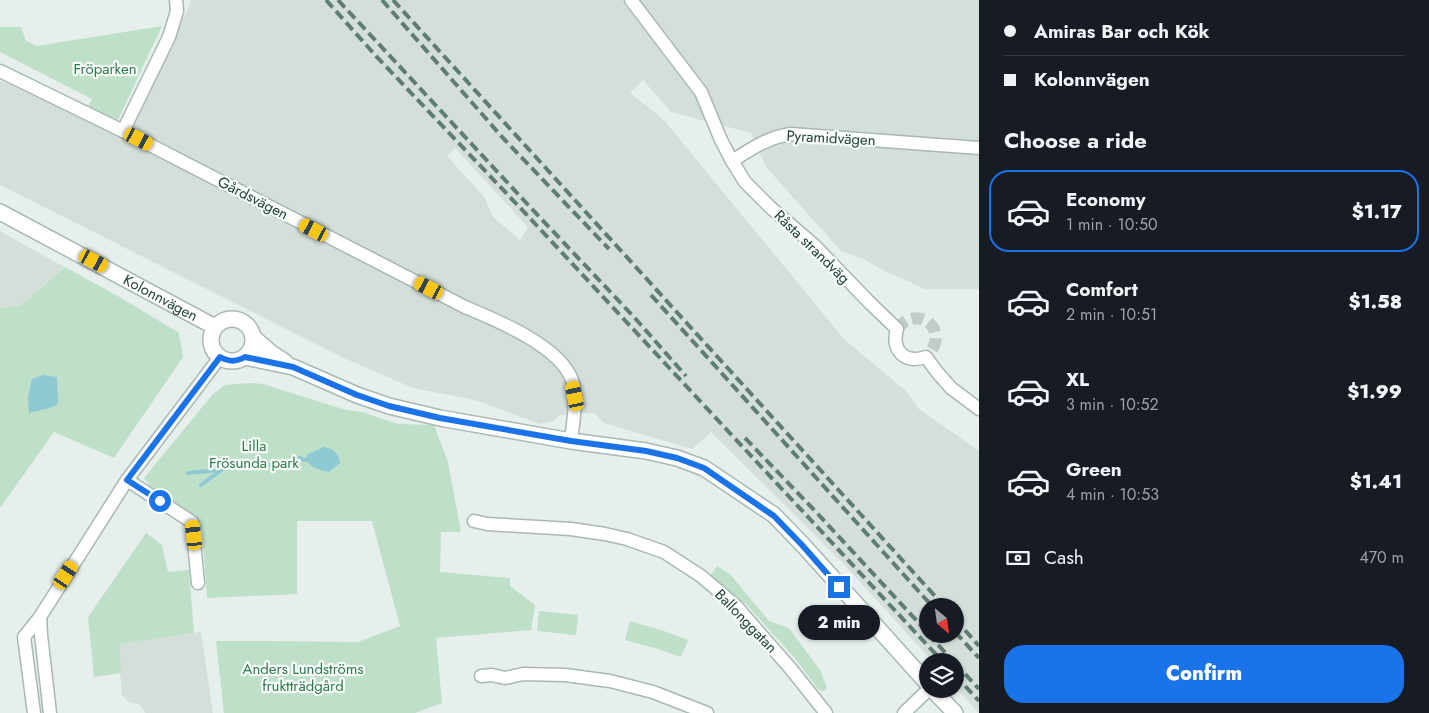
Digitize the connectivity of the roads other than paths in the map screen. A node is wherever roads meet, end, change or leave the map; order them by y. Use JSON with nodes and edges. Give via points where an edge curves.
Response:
{"nodes":[{"id":1,"x":176,"y":0,"type":"edge"},
{"id":2,"x":631,"y":0,"type":"edge"},
{"id":3,"x":0,"y":71,"type":"edge"},
{"id":4,"x":123,"y":131,"type":"junction"},
{"id":5,"x":979,"y":148,"type":"edge"},
{"id":6,"x":732,"y":161,"type":"junction"},
{"id":7,"x":0,"y":212,"type":"edge"},
{"id":8,"x":216,"y":327,"type":"junction"},
{"id":9,"x":254,"y":338,"type":"junction"},
{"id":10,"x":220,"y":357,"type":"junction"},
{"id":11,"x":245,"y":357,"type":"junction"},
{"id":12,"x":293,"y":367,"type":"junction"},
{"id":13,"x":979,"y":409,"type":"edge"},
{"id":14,"x":571,"y":441,"type":"junction"},
{"id":15,"x":127,"y":480,"type":"junction"},
{"id":16,"x":474,"y":521,"type":"dead end"},
{"id":17,"x":198,"y":583,"type":"dead end"},
{"id":18,"x":40,"y":617,"type":"junction"},
{"id":19,"x":919,"y":674,"type":"edge"},
{"id":20,"x":481,"y":676,"type":"dead end"},
{"id":21,"x":921,"y":698,"type":"edge"},
{"id":22,"x":940,"y":698,"type":"edge"},
{"id":23,"x":34,"y":713,"type":"edge"},
{"id":24,"x":50,"y":713,"type":"edge"},
{"id":25,"x":707,"y":713,"type":"edge"},
{"id":26,"x":826,"y":713,"type":"edge"},
{"id":27,"x":904,"y":713,"type":"edge"},
{"id":28,"x":956,"y":713,"type":"edge"}],
"edges":[{"from":1,"to":4,"type":"street","via":[[169,37]]},
{"from":2,"to":6,"type":"street","via":[[702,92]]},
{"from":3,"to":4,"type":"street","name":"Gårdsvägen"},
{"from":4,"to":14,"type":"street","name":"Gårdsvägen","via":[[540,344],[560,360],[572,378],[575,396]]},
{"from":5,"to":6,"type":"street","name":"Pyramidvägen","via":[[791,134],[777,136]]},
{"from":6,"to":13,"type":"street","name":"Råsta strandväg","via":[[745,182],[816,246],[897,329],[895,344],[903,356],[910,359],[926,357],[951,388]]},
{"from":7,"to":8,"type":"street","name":"Kolonnvägen"},
{"from":8,"to":9,"type":"street","via":[[228,319],[242,321],[248,325]]},
{"from":8,"to":10,"type":"street","via":[[212,333],[212,346]]},
{"from":9,"to":11,"type":"street"},
{"from":9,"to":12,"type":"street"},
{"from":10,"to":11,"type":"street","via":[[232,361]]},
{"from":10,"to":15,"type":"street"},
{"from":11,"to":12,"type":"street"},
{"from":12,"to":14,"type":"street","via":[[389,406]]},
{"from":14,"to":19,"type":"street","via":[[677,458],[704,468],[736,489],[788,530]]},
{"from":15,"to":17,"type":"street","via":[[192,522]]},
{"from":15,"to":18,"type":"street"},
{"from":16,"to":26,"type":"street","name":"Ballonggatan","via":[[606,534],[664,552],[701,576],[736,606]]},
{"from":18,"to":23,"type":"street","via":[[24,637]]},
{"from":18,"to":24,"type":"street"},
{"from":20,"to":25,"type":"street","via":[[565,675],[610,681],[653,692]]},
{"from":21,"to":27,"type":"street"},
{"from":22,"to":28,"type":"street"}]}
